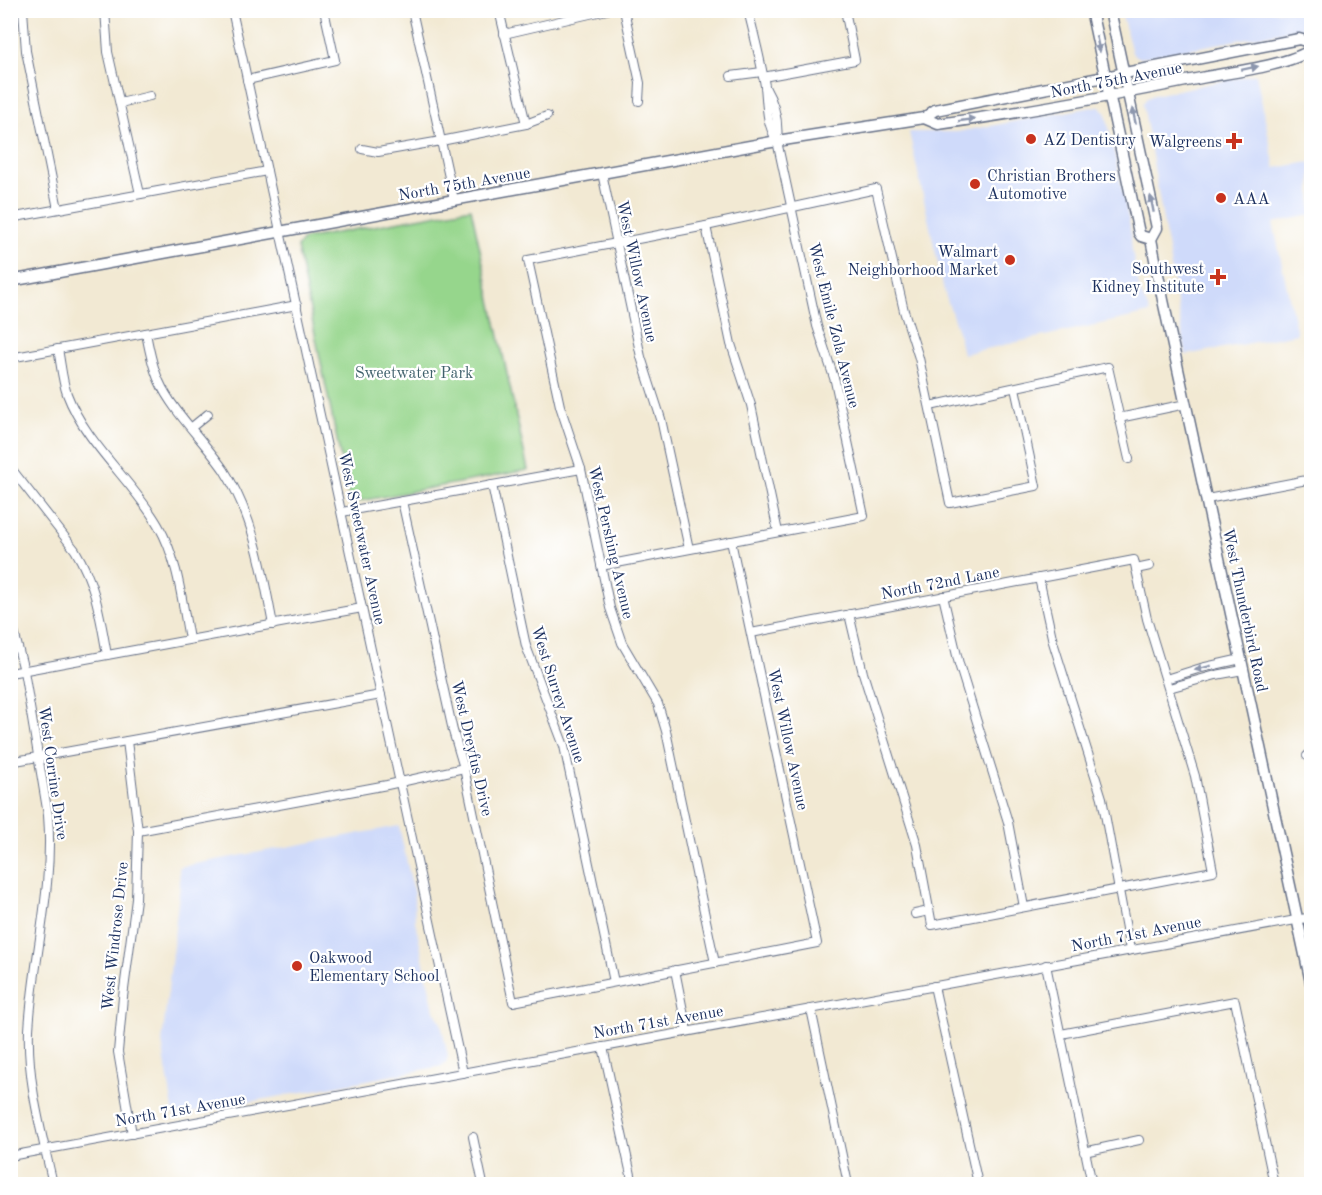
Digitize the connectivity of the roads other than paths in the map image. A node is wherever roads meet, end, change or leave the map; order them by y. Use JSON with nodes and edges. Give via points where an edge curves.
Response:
{"nodes":[{"id":1,"x":23,"y":10,"type":"edge"},
{"id":2,"x":105,"y":10,"type":"edge"},
{"id":3,"x":232,"y":10,"type":"edge"},
{"id":4,"x":324,"y":10,"type":"edge"},
{"id":5,"x":412,"y":10,"type":"edge"},
{"id":6,"x":499,"y":10,"type":"edge"},
{"id":7,"x":607,"y":10,"type":"edge"},
{"id":8,"x":624,"y":10,"type":"edge"},
{"id":9,"x":748,"y":10,"type":"edge"},
{"id":10,"x":845,"y":10,"type":"edge"},
{"id":11,"x":1091,"y":10,"type":"edge"},
{"id":12,"x":1110,"y":10,"type":"edge"},
{"id":13,"x":504,"y":34,"type":"junction"},
{"id":14,"x":1311,"y":43,"type":"edge"},
{"id":15,"x":1311,"y":48,"type":"edge"},
{"id":16,"x":1125,"y":73,"type":"junction"},
{"id":17,"x":762,"y":74,"type":"junction"},
{"id":18,"x":731,"y":76,"type":"dead end"},
{"id":19,"x":1106,"y":78,"type":"junction"},
{"id":20,"x":247,"y":80,"type":"junction"},
{"id":21,"x":1129,"y":92,"type":"junction"},
{"id":22,"x":150,"y":96,"type":"dead end"},
{"id":23,"x":1110,"y":96,"type":"junction"},
{"id":24,"x":639,"y":101,"type":"dead end"},
{"id":25,"x":120,"y":103,"type":"junction"},
{"id":26,"x":547,"y":116,"type":"dead end"},
{"id":27,"x":924,"y":118,"type":"junction"},
{"id":28,"x":526,"y":124,"type":"junction"},
{"id":29,"x":441,"y":141,"type":"junction"},
{"id":30,"x":777,"y":141,"type":"junction"},
{"id":31,"x":362,"y":149,"type":"dead end"},
{"id":32,"x":267,"y":171,"type":"junction"},
{"id":33,"x":602,"y":173,"type":"junction"},
{"id":34,"x":140,"y":194,"type":"junction"},
{"id":35,"x":454,"y":200,"type":"junction"},
{"id":36,"x":791,"y":206,"type":"junction"},
{"id":37,"x":58,"y":209,"type":"junction"},
{"id":38,"x":10,"y":218,"type":"edge"},
{"id":39,"x":706,"y":226,"type":"junction"},
{"id":40,"x":281,"y":232,"type":"junction"},
{"id":41,"x":1151,"y":239,"type":"junction"},
{"id":42,"x":617,"y":243,"type":"junction"},
{"id":43,"x":10,"y":281,"type":"edge"},
{"id":44,"x":297,"y":305,"type":"junction"},
{"id":45,"x":146,"y":333,"type":"junction"},
{"id":46,"x":58,"y":349,"type":"junction"},
{"id":47,"x":10,"y":358,"type":"edge"},
{"id":48,"x":1015,"y":387,"type":"junction"},
{"id":49,"x":1186,"y":404,"type":"junction"},
{"id":50,"x":930,"y":406,"type":"junction"},
{"id":51,"x":208,"y":414,"type":"dead end"},
{"id":52,"x":1119,"y":418,"type":"junction"},
{"id":53,"x":192,"y":427,"type":"junction"},
{"id":54,"x":1129,"y":459,"type":"dead end"},
{"id":55,"x":10,"y":467,"type":"edge"},
{"id":56,"x":581,"y":469,"type":"junction"},
{"id":57,"x":1311,"y":479,"type":"edge"},
{"id":58,"x":492,"y":485,"type":"junction"},
{"id":59,"x":1207,"y":499,"type":"junction"},
{"id":60,"x":402,"y":501,"type":"junction"},
{"id":61,"x":342,"y":512,"type":"junction"},
{"id":62,"x":778,"y":532,"type":"junction"},
{"id":63,"x":731,"y":541,"type":"junction"},
{"id":64,"x":689,"y":549,"type":"junction"},
{"id":65,"x":1135,"y":564,"type":"junction"},
{"id":66,"x":601,"y":566,"type":"junction"},
{"id":67,"x":1150,"y":566,"type":"dead end"},
{"id":68,"x":1039,"y":578,"type":"junction"},
{"id":69,"x":943,"y":596,"type":"junction"},
{"id":70,"x":362,"y":608,"type":"junction"},
{"id":71,"x":849,"y":614,"type":"junction"},
{"id":72,"x":10,"y":616,"type":"edge"},
{"id":73,"x":273,"y":626,"type":"junction"},
{"id":74,"x":751,"y":633,"type":"junction"},
{"id":75,"x":189,"y":639,"type":"junction"},
{"id":76,"x":107,"y":655,"type":"junction"},
{"id":77,"x":1242,"y":665,"type":"junction"},
{"id":78,"x":24,"y":670,"type":"junction"},
{"id":79,"x":10,"y":673,"type":"edge"},
{"id":80,"x":1166,"y":679,"type":"junction"},
{"id":81,"x":1169,"y":688,"type":"junction"},
{"id":82,"x":381,"y":695,"type":"junction"},
{"id":83,"x":127,"y":741,"type":"junction"},
{"id":84,"x":38,"y":757,"type":"junction"},
{"id":85,"x":10,"y":762,"type":"edge"},
{"id":86,"x":464,"y":768,"type":"junction"},
{"id":87,"x":400,"y":782,"type":"junction"},
{"id":88,"x":138,"y":831,"type":"junction"},
{"id":89,"x":1119,"y":889,"type":"junction"},
{"id":90,"x":1024,"y":907,"type":"junction"},
{"id":91,"x":929,"y":911,"type":"junction"},
{"id":92,"x":915,"y":914,"type":"dead end"},
{"id":93,"x":1311,"y":917,"type":"edge"},
{"id":94,"x":1297,"y":919,"type":"junction"},
{"id":95,"x":1130,"y":950,"type":"junction"},
{"id":96,"x":715,"y":963,"type":"junction"},
{"id":97,"x":1046,"y":965,"type":"junction"},
{"id":98,"x":675,"y":970,"type":"junction"},
{"id":99,"x":614,"y":982,"type":"junction"},
{"id":100,"x":934,"y":986,"type":"junction"},
{"id":101,"x":1311,"y":987,"type":"edge"},
{"id":102,"x":810,"y":1009,"type":"junction"},
{"id":103,"x":687,"y":1031,"type":"junction"},
{"id":104,"x":1061,"y":1034,"type":"junction"},
{"id":105,"x":603,"y":1047,"type":"junction"},
{"id":106,"x":463,"y":1073,"type":"junction"},
{"id":107,"x":132,"y":1134,"type":"junction"},
{"id":108,"x":473,"y":1137,"type":"dead end"},
{"id":109,"x":1138,"y":1140,"type":"dead end"},
{"id":110,"x":46,"y":1150,"type":"junction"},
{"id":111,"x":1084,"y":1152,"type":"junction"},
{"id":112,"x":10,"y":1156,"type":"edge"},
{"id":113,"x":53,"y":1185,"type":"edge"},
{"id":114,"x":483,"y":1185,"type":"edge"},
{"id":115,"x":633,"y":1185,"type":"edge"},
{"id":116,"x":849,"y":1185,"type":"edge"},
{"id":117,"x":978,"y":1185,"type":"edge"},
{"id":118,"x":1092,"y":1185,"type":"edge"},
{"id":119,"x":1274,"y":1185,"type":"edge"}],
"edges":[{"from":1,"to":37,"type":"street","via":[[26,51]]},
{"from":2,"to":25,"type":"street","via":[[108,52]]},
{"from":3,"to":20,"type":"street","name":"West Sweetwater Avenue"},
{"from":4,"to":20,"type":"street","via":[[334,60]]},
{"from":5,"to":29,"type":"street"},
{"from":6,"to":13,"type":"street"},
{"from":7,"to":13,"type":"street"},
{"from":8,"to":24,"type":"street","via":[[640,83]]},
{"from":9,"to":17,"type":"street","name":"West Emile Zola Avenue"},
{"from":10,"to":17,"type":"street","via":[[855,60]]},
{"from":11,"to":19,"type":"main road","name":"West Thunderbird Road","one_way":true},
{"from":12,"to":16,"type":"main road","name":"West Thunderbird Road"},
{"from":13,"to":28,"type":"street"},
{"from":14,"to":16,"type":"main road","name":"North 75th Avenue","via":[[1299,39]]},
{"from":21,"to":15,"type":"main road","name":"North 75th Avenue","one_way":true,"via":[[1254,68],[1304,55]]},
{"from":16,"to":19,"type":"main road","name":"North 75th Avenue"},
{"from":16,"to":21,"type":"main road","name":"West Thunderbird Road"},
{"from":17,"to":18,"type":"street"},
{"from":17,"to":30,"type":"street","name":"West Emile Zola Avenue","via":[[770,129]]},
{"from":19,"to":23,"type":"main road","name":"West Thunderbird Road"},
{"from":19,"to":27,"type":"main road","name":"North 75th Avenue","via":[[935,110]]},
{"from":20,"to":32,"type":"street","name":"West Sweetwater Avenue"},
{"from":21,"to":23,"type":"main road","name":"North 75th Avenue"},
{"from":41,"to":21,"type":"main road","name":"West Thunderbird Road","one_way":true,"via":[[1157,228]]},
{"from":22,"to":25,"type":"street"},
{"from":27,"to":23,"type":"main road","name":"North 75th Avenue","one_way":true,"via":[[938,124]]},
{"from":23,"to":41,"type":"main road","name":"West Thunderbird Road","via":[[1140,234]]},
{"from":25,"to":34,"type":"street"},
{"from":26,"to":28,"type":"street"},
{"from":27,"to":30,"type":"main road","name":"North 75th Avenue"},
{"from":28,"to":29,"type":"street"},
{"from":29,"to":31,"type":"street","via":[[378,152]]},
{"from":29,"to":35,"type":"street"},
{"from":30,"to":33,"type":"main road","name":"North 75th Avenue"},
{"from":30,"to":36,"type":"street","name":"West Emile Zola Avenue"},
{"from":32,"to":34,"type":"street"},
{"from":32,"to":40,"type":"street","name":"West Sweetwater Avenue"},
{"from":33,"to":35,"type":"main road","name":"North 75th Avenue"},
{"from":33,"to":42,"type":"street","name":"West Willow Avenue"},
{"from":34,"to":37,"type":"street"},
{"from":35,"to":40,"type":"main road","name":"North 75th Avenue"},
{"from":36,"to":39,"type":"street"},
{"from":36,"to":50,"type":"street","via":[[876,189]]},
{"from":36,"to":62,"type":"street","name":"West Emile Zola Avenue","via":[[864,516]]},
{"from":37,"to":38,"type":"street"},
{"from":39,"to":42,"type":"street"},
{"from":39,"to":62,"type":"street"},
{"from":40,"to":43,"type":"main road","name":"North 75th Avenue"},
{"from":40,"to":44,"type":"street","name":"West Sweetwater Avenue"},
{"from":41,"to":49,"type":"main road","name":"West Thunderbird Road"},
{"from":42,"to":56,"type":"street","name":"West Pershing Avenue","via":[[528,260],[560,406]]},
{"from":42,"to":64,"type":"street","name":"West Willow Avenue"},
{"from":44,"to":45,"type":"street"},
{"from":44,"to":61,"type":"street","name":"West Sweetwater Avenue"},
{"from":45,"to":46,"type":"street"},
{"from":45,"to":53,"type":"street","via":[[159,382]]},
{"from":46,"to":47,"type":"street"},
{"from":46,"to":75,"type":"street","via":[[67,394],[77,414],[151,513],[166,541],[177,574]]},
{"from":48,"to":50,"type":"street"},
{"from":48,"to":50,"type":"street","via":[[1036,486],[950,502]]},
{"from":48,"to":52,"type":"street","via":[[1108,367]]},
{"from":49,"to":52,"type":"street"},
{"from":49,"to":59,"type":"main road","name":"West Thunderbird Road"},
{"from":51,"to":53,"type":"street"},
{"from":52,"to":54,"type":"street"},
{"from":53,"to":73,"type":"street","via":[[224,471],[245,512],[256,541]]},
{"from":55,"to":76,"type":"street","via":[[82,562],[96,598]]},
{"from":56,"to":58,"type":"street"},
{"from":56,"to":66,"type":"street","name":"West Pershing Avenue"},
{"from":57,"to":59,"type":"street"},
{"from":58,"to":60,"type":"street"},
{"from":58,"to":99,"type":"street","name":"West Surrey Avenue","via":[[526,646],[564,746]]},
{"from":59,"to":77,"type":"main road","name":"West Thunderbird Road"},
{"from":60,"to":61,"type":"street"},
{"from":60,"to":86,"type":"street","name":"West Dreyfus Drive"},
{"from":61,"to":70,"type":"street","name":"West Sweetwater Avenue"},
{"from":62,"to":63,"type":"street"},
{"from":63,"to":64,"type":"street"},
{"from":63,"to":74,"type":"street","name":"West Willow Avenue"},
{"from":64,"to":66,"type":"street"},
{"from":65,"to":67,"type":"street","name":"North 72nd Lane"},
{"from":65,"to":68,"type":"street","name":"North 72nd Lane"},
{"from":65,"to":80,"type":"street"},
{"from":66,"to":96,"type":"street","name":"West Pershing Avenue","via":[[622,643],[658,704]]},
{"from":68,"to":69,"type":"street","name":"North 72nd Lane"},
{"from":68,"to":89,"type":"street","via":[[1053,642],[1102,798]]},
{"from":69,"to":71,"type":"street","name":"North 72nd Lane"},
{"from":69,"to":90,"type":"street","via":[[954,648],[1008,822]]},
{"from":70,"to":73,"type":"street"},
{"from":70,"to":82,"type":"street","name":"West Sweetwater Avenue"},
{"from":71,"to":74,"type":"street","name":"North 72nd Lane"},
{"from":71,"to":91,"type":"street","via":[[862,673],[917,845]]},
{"from":72,"to":78,"type":"street","name":"West Corrine Drive"},
{"from":73,"to":75,"type":"street"},
{"from":74,"to":96,"type":"street","name":"West Willow Avenue","via":[[817,943]]},
{"from":75,"to":76,"type":"street"},
{"from":76,"to":78,"type":"street"},
{"from":77,"to":80,"type":"street","one_way":true,"via":[[1214,664]]},
{"from":77,"to":81,"type":"street"},
{"from":77,"to":94,"type":"main road","name":"West Thunderbird Road"},
{"from":78,"to":79,"type":"street"},
{"from":78,"to":84,"type":"street","name":"West Corrine Drive"},
{"from":80,"to":81,"type":"street"},
{"from":81,"to":89,"type":"street","via":[[1195,776],[1213,871]]},
{"from":82,"to":83,"type":"street"},
{"from":82,"to":87,"type":"street","name":"West Sweetwater Avenue"},
{"from":83,"to":84,"type":"street"},
{"from":83,"to":88,"type":"street","name":"West Windrose Drive"},
{"from":84,"to":85,"type":"street"},
{"from":84,"to":110,"type":"street","name":"West Corrine Drive","via":[[48,815],[49,853],[29,1043]]},
{"from":86,"to":87,"type":"street"},
{"from":86,"to":99,"type":"street","name":"West Dreyfus Drive","via":[[513,1002]]},
{"from":87,"to":88,"type":"street"},
{"from":87,"to":106,"type":"street","name":"West Sweetwater Avenue"},
{"from":88,"to":107,"type":"street","name":"West Windrose Drive","via":[[136,899],[118,1052]]},
{"from":89,"to":90,"type":"street"},
{"from":89,"to":95,"type":"street"},
{"from":90,"to":91,"type":"street","via":[[932,925]]},
{"from":91,"to":92,"type":"street"},
{"from":93,"to":94,"type":"street","name":"North 71st Avenue"},
{"from":94,"to":95,"type":"street","name":"North 71st Avenue"},
{"from":94,"to":101,"type":"main road","name":"West Thunderbird Road"},
{"from":95,"to":97,"type":"street","name":"North 71st Avenue"},
{"from":96,"to":98,"type":"street"},
{"from":97,"to":100,"type":"street","name":"North 71st Avenue"},
{"from":97,"to":104,"type":"street"},
{"from":98,"to":99,"type":"street"},
{"from":98,"to":103,"type":"street"},
{"from":100,"to":102,"type":"street","name":"North 71st Avenue"},
{"from":100,"to":117,"type":"street"},
{"from":102,"to":103,"type":"street","name":"North 71st Avenue"},
{"from":102,"to":116,"type":"street"},
{"from":103,"to":105,"type":"street","name":"North 71st Avenue"},
{"from":104,"to":111,"type":"street"},
{"from":104,"to":119,"type":"street","via":[[1235,1000]]},
{"from":105,"to":106,"type":"street","name":"North 71st Avenue"},
{"from":105,"to":115,"type":"street"},
{"from":106,"to":107,"type":"street","name":"North 71st Avenue"},
{"from":107,"to":110,"type":"street","name":"North 71st Avenue"},
{"from":108,"to":114,"type":"street"},
{"from":109,"to":111,"type":"street"},
{"from":110,"to":112,"type":"street","name":"North 71st Avenue"},
{"from":110,"to":113,"type":"street","name":"West Corrine Drive"},
{"from":111,"to":118,"type":"street"}]}
